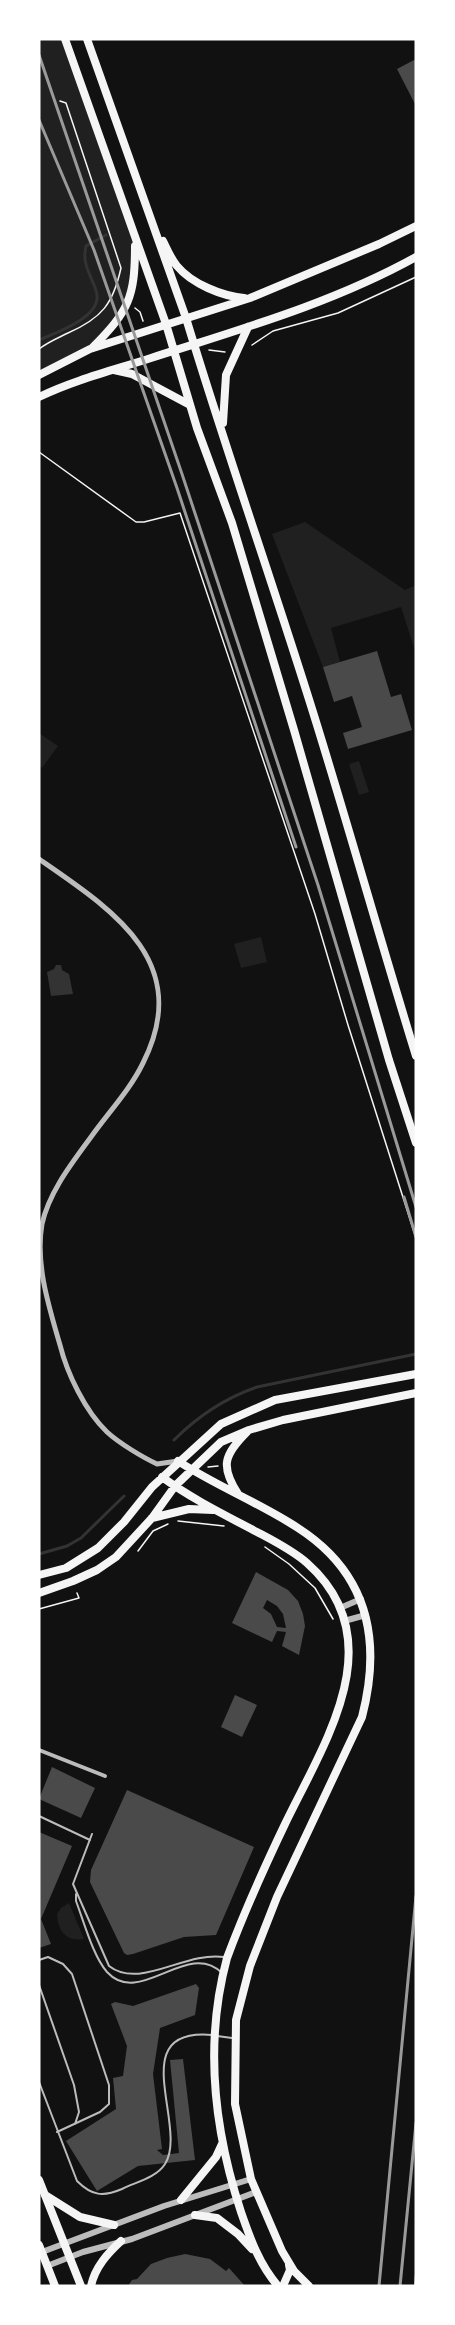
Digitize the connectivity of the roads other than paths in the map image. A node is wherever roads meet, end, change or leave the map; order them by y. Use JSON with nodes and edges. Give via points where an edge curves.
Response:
{"nodes":[{"id":1,"x":65,"y":39,"type":"edge"},
{"id":2,"x":87,"y":39,"type":"edge"},
{"id":3,"x":152,"y":221,"type":"junction"},
{"id":4,"x":416,"y":226,"type":"edge"},
{"id":5,"x":135,"y":236,"type":"junction"},
{"id":6,"x":416,"y":257,"type":"edge"},
{"id":7,"x":250,"y":298,"type":"junction"},
{"id":8,"x":186,"y":318,"type":"junction"},
{"id":9,"x":165,"y":324,"type":"junction"},
{"id":10,"x":248,"y":327,"type":"junction"},
{"id":11,"x":194,"y":343,"type":"junction"},
{"id":12,"x":90,"y":349,"type":"junction"},
{"id":13,"x":174,"y":350,"type":"junction"},
{"id":14,"x":114,"y":370,"type":"junction"},
{"id":15,"x":39,"y":375,"type":"edge"},
{"id":16,"x":39,"y":397,"type":"edge"},
{"id":17,"x":190,"y":405,"type":"junction"},
{"id":18,"x":223,"y":429,"type":"junction"},
{"id":19,"x":39,"y":859,"type":"edge"},
{"id":20,"x":416,"y":1056,"type":"edge"},
{"id":21,"x":416,"y":1143,"type":"edge"},
{"id":22,"x":416,"y":1374,"type":"edge"},
{"id":23,"x":416,"y":1394,"type":"edge"},
{"id":24,"x":249,"y":1430,"type":"junction"},
{"id":25,"x":178,"y":1461,"type":"junction"},
{"id":26,"x":157,"y":1464,"type":"junction"},
{"id":27,"x":191,"y":1470,"type":"junction"},
{"id":28,"x":162,"y":1477,"type":"junction"},
{"id":29,"x":175,"y":1486,"type":"junction"},
{"id":30,"x":238,"y":1496,"type":"junction"},
{"id":31,"x":216,"y":1510,"type":"junction"},
{"id":32,"x":152,"y":1518,"type":"junction"},
{"id":33,"x":39,"y":1575,"type":"edge"},
{"id":34,"x":39,"y":1593,"type":"edge"},
{"id":35,"x":361,"y":1599,"type":"junction"},
{"id":36,"x":340,"y":1608,"type":"junction"},
{"id":37,"x":366,"y":1615,"type":"junction"},
{"id":38,"x":344,"y":1621,"type":"junction"},
{"id":39,"x":39,"y":1750,"type":"edge"},
{"id":40,"x":105,"y":1776,"type":"dead end"},
{"id":41,"x":39,"y":1816,"type":"edge"},
{"id":42,"x":92,"y":1834,"type":"dead end"},
{"id":43,"x":90,"y":1840,"type":"junction"},
{"id":44,"x":76,"y":1894,"type":"junction"},
{"id":45,"x":227,"y":1958,"type":"junction"},
{"id":46,"x":39,"y":1960,"type":"edge"},
{"id":47,"x":223,"y":1974,"type":"junction"},
{"id":48,"x":39,"y":1985,"type":"edge"},
{"id":49,"x":215,"y":2036,"type":"junction"},
{"id":50,"x":235,"y":2038,"type":"junction"},
{"id":51,"x":39,"y":2082,"type":"edge"},
{"id":52,"x":75,"y":2124,"type":"junction"},
{"id":53,"x":57,"y":2132,"type":"junction"},
{"id":54,"x":222,"y":2144,"type":"junction"},
{"id":55,"x":251,"y":2179,"type":"junction"},
{"id":56,"x":39,"y":2180,"type":"edge"},
{"id":57,"x":232,"y":2184,"type":"junction"},
{"id":58,"x":256,"y":2192,"type":"junction"},
{"id":59,"x":45,"y":2195,"type":"junction"},
{"id":60,"x":237,"y":2199,"type":"junction"},
{"id":61,"x":181,"y":2200,"type":"junction"},
{"id":62,"x":195,"y":2215,"type":"junction"},
{"id":63,"x":114,"y":2225,"type":"junction"},
{"id":64,"x":121,"y":2241,"type":"junction"},
{"id":65,"x":64,"y":2244,"type":"junction"},
{"id":66,"x":40,"y":2249,"type":"edge"},
{"id":67,"x":256,"y":2253,"type":"junction"},
{"id":68,"x":69,"y":2257,"type":"junction"},
{"id":69,"x":288,"y":2261,"type":"junction"},
{"id":70,"x":47,"y":2266,"type":"junction"},
{"id":71,"x":275,"y":2285,"type":"edge"},
{"id":72,"x":55,"y":2286,"type":"edge"},
{"id":73,"x":81,"y":2286,"type":"edge"},
{"id":74,"x":91,"y":2286,"type":"edge"},
{"id":75,"x":283,"y":2286,"type":"edge"},
{"id":76,"x":309,"y":2286,"type":"edge"}],
"edges":[{"from":1,"to":5,"type":"main road"},
{"from":2,"to":3,"type":"main road"},
{"from":3,"to":7,"type":"main road","via":[[177,266],[228,296]]},
{"from":3,"to":8,"type":"main road"},
{"from":4,"to":7,"type":"main road"},
{"from":5,"to":9,"type":"main road"},
{"from":5,"to":12,"type":"main road","via":[[132,292],[119,317]]},
{"from":6,"to":10,"type":"main road","via":[[320,302]]},
{"from":7,"to":8,"type":"main road"},
{"from":8,"to":9,"type":"main road"},
{"from":8,"to":11,"type":"main road"},
{"from":9,"to":12,"type":"main road"},
{"from":9,"to":13,"type":"main road"},
{"from":10,"to":11,"type":"main road"},
{"from":10,"to":18,"type":"main road","via":[[226,375]]},
{"from":11,"to":13,"type":"main road"},
{"from":11,"to":18,"type":"main road"},
{"from":12,"to":15,"type":"main road"},
{"from":13,"to":14,"type":"main road"},
{"from":13,"to":17,"type":"main road"},
{"from":14,"to":16,"type":"main road"},
{"from":14,"to":17,"type":"main road","via":[[132,374]]},
{"from":17,"to":21,"type":"main road","via":[[232,523]]},
{"from":18,"to":20,"type":"main road","via":[[317,724]]},
{"from":19,"to":26,"type":"street","via":[[125,925],[138,939],[156,974],[160,1006],[155,1037],[143,1065],[53,1195],[42,1224],[40,1256],[51,1316],[76,1387],[107,1432]]},
{"from":22,"to":25,"type":"main road","via":[[275,1400],[221,1424]]},
{"from":23,"to":24,"type":"main road"},
{"from":24,"to":27,"type":"main road","via":[[221,1442]]},
{"from":24,"to":30,"type":"main road","via":[[230,1450],[226,1466]]},
{"from":25,"to":26,"type":"street"},
{"from":25,"to":27,"type":"main road"},
{"from":25,"to":28,"type":"main road"},
{"from":26,"to":28,"type":"street"},
{"from":27,"to":29,"type":"main road"},
{"from":27,"to":30,"type":"main road"},
{"from":28,"to":29,"type":"main road"},
{"from":28,"to":33,"type":"main road","via":[[98,1548],[66,1568]]},
{"from":29,"to":31,"type":"main road"},
{"from":29,"to":32,"type":"main road"},
{"from":30,"to":35,"type":"main road","via":[[298,1528],[327,1550]]},
{"from":31,"to":32,"type":"main road","via":[[189,1509]]},
{"from":31,"to":36,"type":"main road","via":[[283,1545],[307,1563],[324,1581]]},
{"from":32,"to":34,"type":"main road","via":[[116,1557],[97,1570]]},
{"from":35,"to":36,"type":"street"},
{"from":35,"to":37,"type":"main road"},
{"from":36,"to":38,"type":"main road"},
{"from":37,"to":38,"type":"street"},
{"from":37,"to":50,"type":"main road","via":[[371,1661],[362,1717],[277,1897],[250,1966]]},
{"from":38,"to":45,"type":"main road","via":[[349,1648],[344,1697]]},
{"from":39,"to":40,"type":"street"},
{"from":41,"to":43,"type":"lane"},
{"from":42,"to":43,"type":"lane"},
{"from":43,"to":44,"type":"lane","via":[[74,1878]]},
{"from":44,"to":45,"type":"lane","via":[[109,1966],[117,1972],[149,1973],[200,1957]]},
{"from":44,"to":47,"type":"lane","via":[[102,1966],[119,1980],[138,1983],[187,1964],[213,1965]]},
{"from":45,"to":47,"type":"main road"},
{"from":46,"to":52,"type":"lane","via":[[48,1957],[72,1974],[109,2085],[108,2104]]},
{"from":47,"to":49,"type":"main road"},
{"from":48,"to":52,"type":"lane","via":[[74,2085],[79,2112]]},
{"from":49,"to":50,"type":"lane"},
{"from":49,"to":53,"type":"lane","via":[[191,2034],[177,2039],[168,2049],[164,2070],[171,2153],[155,2175],[96,2195],[77,2181]]},
{"from":49,"to":54,"type":"main road","via":[[214,2078]]},
{"from":50,"to":55,"type":"main road","via":[[235,2104]]},
{"from":51,"to":53,"type":"lane"},
{"from":52,"to":53,"type":"lane"},
{"from":54,"to":57,"type":"main road"},
{"from":54,"to":61,"type":"main road"},
{"from":55,"to":57,"type":"street"},
{"from":55,"to":58,"type":"main road"},
{"from":56,"to":59,"type":"main road"},
{"from":57,"to":60,"type":"main road"},
{"from":57,"to":61,"type":"street"},
{"from":58,"to":60,"type":"street"},
{"from":58,"to":69,"type":"main road"},
{"from":59,"to":63,"type":"main road","via":[[80,2217]]},
{"from":59,"to":65,"type":"main road"},
{"from":60,"to":62,"type":"street"},
{"from":60,"to":67,"type":"main road"},
{"from":61,"to":63,"type":"street"},
{"from":62,"to":64,"type":"street"},
{"from":62,"to":67,"type":"main road","via":[[217,2218]]},
{"from":63,"to":65,"type":"street"},
{"from":64,"to":68,"type":"street"},
{"from":64,"to":74,"type":"main road","via":[[106,2256]]},
{"from":65,"to":66,"type":"street"},
{"from":65,"to":68,"type":"main road"},
{"from":66,"to":70,"type":"main road"},
{"from":67,"to":71,"type":"main road"},
{"from":68,"to":70,"type":"street"},
{"from":68,"to":73,"type":"main road"},
{"from":69,"to":75,"type":"main road","via":[[290,2270]]},
{"from":69,"to":76,"type":"main road"},
{"from":70,"to":72,"type":"main road"}]}
